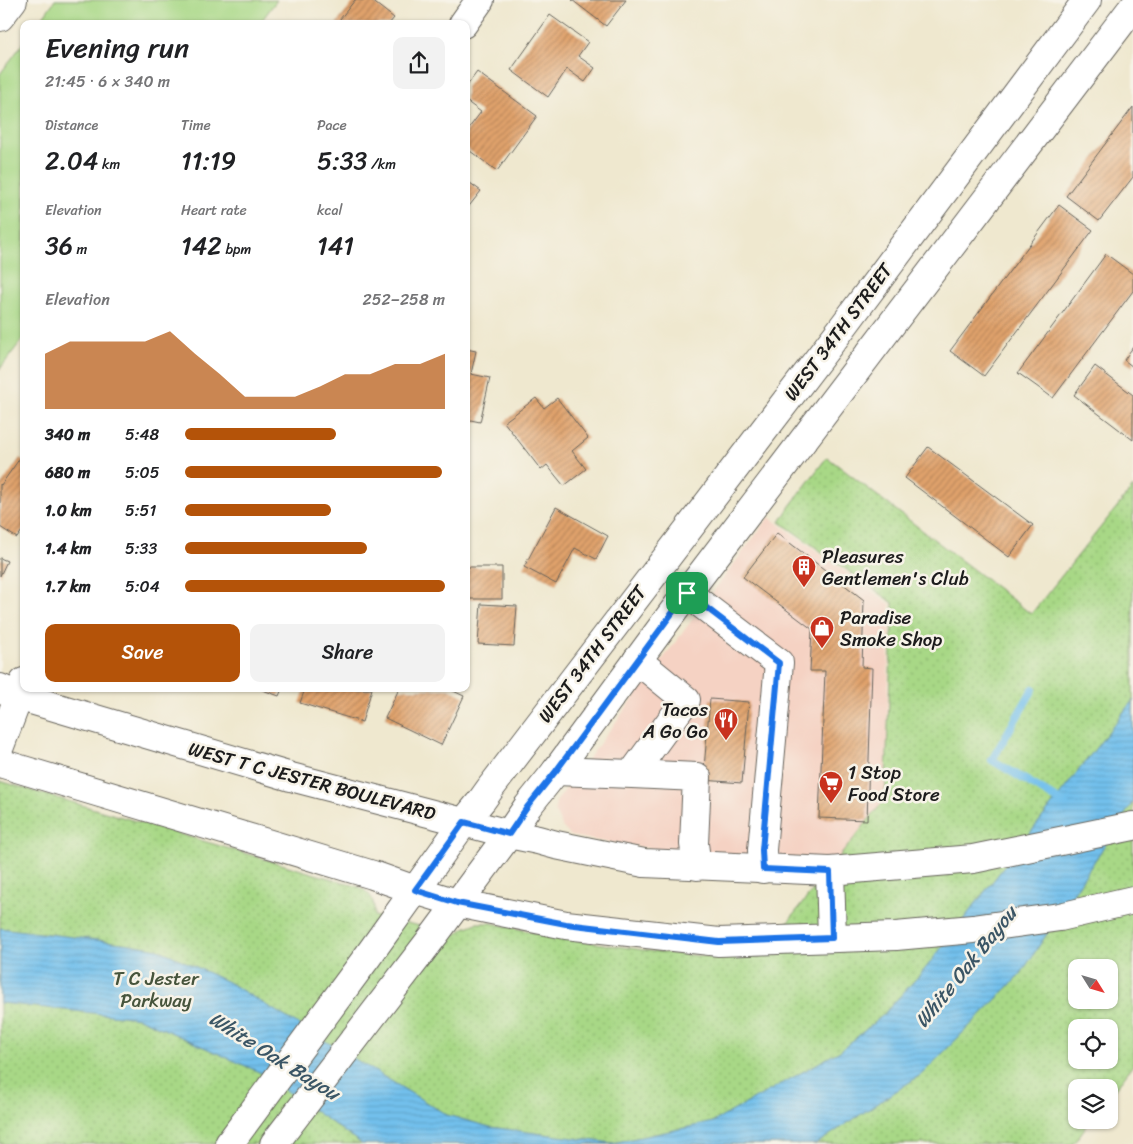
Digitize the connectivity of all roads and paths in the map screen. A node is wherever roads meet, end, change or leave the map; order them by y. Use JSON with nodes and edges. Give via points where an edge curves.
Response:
{"nodes":[{"id":1,"x":13,"y":0,"type":"edge"},
{"id":2,"x":480,"y":0,"type":"edge"},
{"id":3,"x":1087,"y":0,"type":"edge"},
{"id":4,"x":1133,"y":7,"type":"edge"},
{"id":5,"x":0,"y":17,"type":"edge"},
{"id":6,"x":466,"y":20,"type":"edge"},
{"id":7,"x":687,"y":593,"type":"junction"},
{"id":8,"x":637,"y":660,"type":"junction"},
{"id":9,"x":14,"y":689,"type":"edge"},
{"id":10,"x":23,"y":692,"type":"edge"},
{"id":11,"x":0,"y":746,"type":"edge"},
{"id":12,"x":0,"y":763,"type":"edge"},
{"id":13,"x":556,"y":771,"type":"junction"},
{"id":14,"x":632,"y":774,"type":"junction"},
{"id":15,"x":464,"y":822,"type":"junction"},
{"id":16,"x":1133,"y":826,"type":"edge"},
{"id":17,"x":509,"y":834,"type":"junction"},
{"id":18,"x":697,"y":866,"type":"junction"},
{"id":19,"x":763,"y":869,"type":"junction"},
{"id":20,"x":830,"y":872,"type":"junction"},
{"id":21,"x":415,"y":890,"type":"junction"},
{"id":22,"x":1133,"y":900,"type":"edge"},
{"id":23,"x":457,"y":903,"type":"junction"},
{"id":24,"x":832,"y":938,"type":"junction"},
{"id":25,"x":230,"y":1143,"type":"edge"},
{"id":26,"x":274,"y":1144,"type":"edge"}],
"edges":[{"from":1,"to":5,"type":"main road"},
{"from":2,"to":6,"type":"main road"},
{"from":3,"to":15,"type":"main road","name":"WEST 34TH STREET","via":[[842,328]]},
{"from":4,"to":7,"type":"main road","name":"WEST 34TH STREET"},
{"from":7,"to":8,"type":"main road","name":"WEST 34TH STREET"},
{"from":7,"to":19,"type":"main road","via":[[779,663]]},
{"from":8,"to":13,"type":"main road","name":"WEST 34TH STREET"},
{"from":8,"to":14,"type":"main road","via":[[686,700]]},
{"from":9,"to":11,"type":"main road"},
{"from":10,"to":15,"type":"main road","name":"WEST T C JESTER BOULEVARD","via":[[291,777]]},
{"from":12,"to":21,"type":"main road"},
{"from":13,"to":14,"type":"main road"},
{"from":13,"to":17,"type":"main road","name":"WEST 34TH STREET"},
{"from":14,"to":18,"type":"main road","via":[[697,777],[694,844]]},
{"from":15,"to":17,"type":"main road","name":"WEST T C JESTER BOULEVARD"},
{"from":15,"to":21,"type":"main road","name":"WEST 34TH STREET"},
{"from":16,"to":20,"type":"main road","name":"WEST T C JESTER BOULEVARD","via":[[974,859]]},
{"from":17,"to":18,"type":"main road","name":"WEST T C JESTER BOULEVARD","via":[[644,864]]},
{"from":17,"to":23,"type":"main road","name":"WEST 34TH STREET"},
{"from":18,"to":19,"type":"main road","name":"WEST T C JESTER BOULEVARD"},
{"from":19,"to":20,"type":"main road","name":"WEST T C JESTER BOULEVARD"},
{"from":20,"to":24,"type":"main road"},
{"from":21,"to":23,"type":"main road"},
{"from":21,"to":25,"type":"main road","name":"WEST 34TH STREET"},
{"from":22,"to":24,"type":"main road","via":[[1060,917],[973,929]]},
{"from":23,"to":24,"type":"main road","via":[[566,924],[719,942]]},
{"from":23,"to":26,"type":"main road","name":"WEST 34TH STREET"}]}
